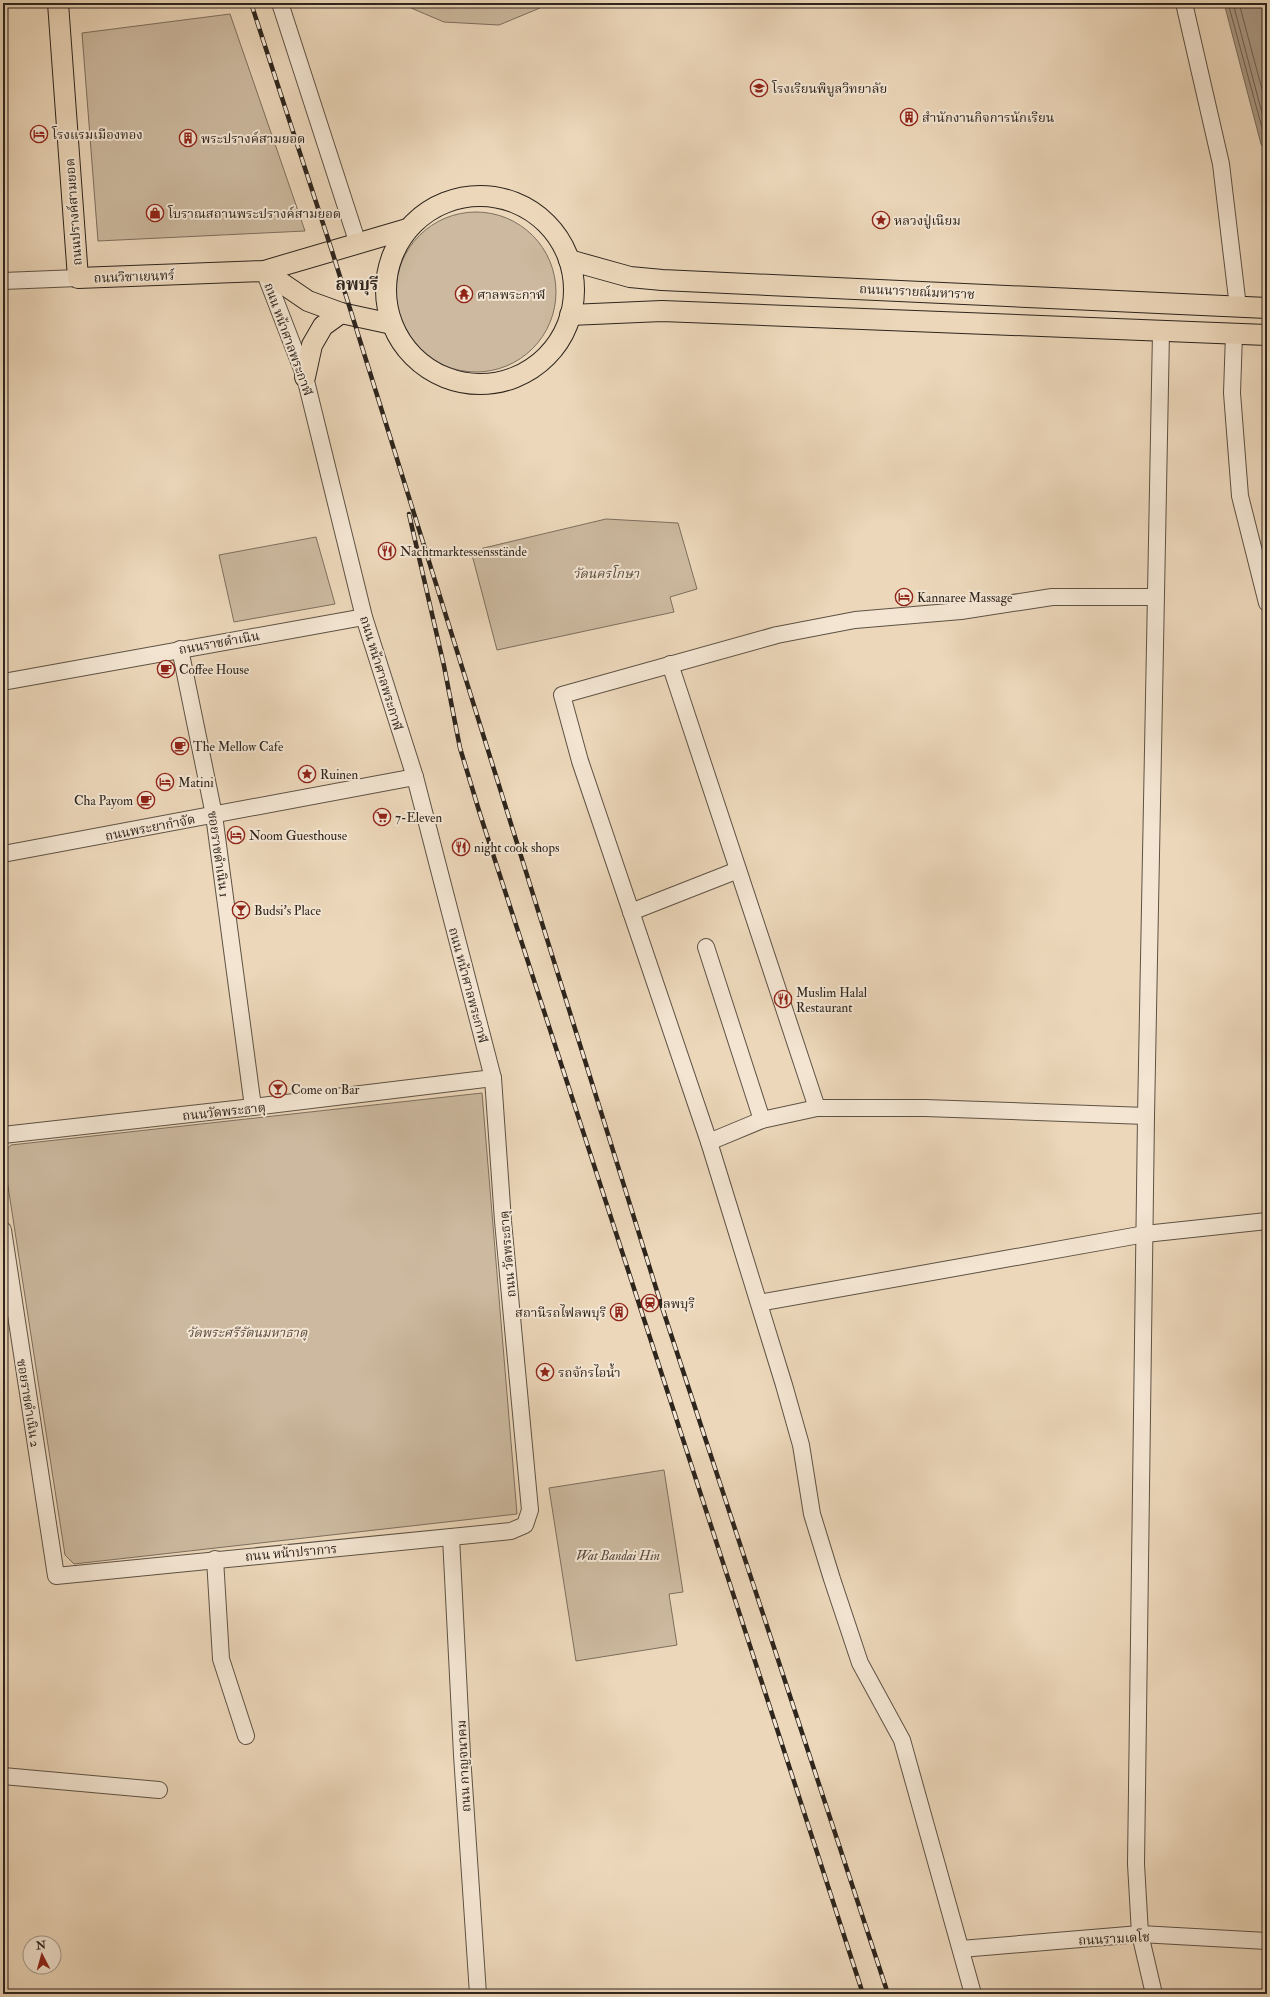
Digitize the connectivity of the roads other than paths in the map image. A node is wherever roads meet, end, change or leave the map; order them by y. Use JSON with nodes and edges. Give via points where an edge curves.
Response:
{"nodes":[{"id":1,"x":58,"y":3,"type":"edge"},
{"id":2,"x":280,"y":3,"type":"edge"},
{"id":3,"x":1184,"y":3,"type":"edge"},
{"id":4,"x":407,"y":230,"type":"junction"},
{"id":5,"x":358,"y":244,"type":"junction"},
{"id":6,"x":569,"y":260,"type":"junction"},
{"id":7,"x":264,"y":272,"type":"junction"},
{"id":8,"x":78,"y":278,"type":"junction"},
{"id":9,"x":3,"y":281,"type":"edge"},
{"id":10,"x":1238,"y":307,"type":"junction"},
{"id":11,"x":1267,"y":308,"type":"edge"},
{"id":12,"x":342,"y":313,"type":"junction"},
{"id":13,"x":570,"y":315,"type":"junction"},
{"id":14,"x":392,"y":324,"type":"junction"},
{"id":15,"x":1161,"y":332,"type":"junction"},
{"id":16,"x":1234,"y":334,"type":"junction"},
{"id":17,"x":1267,"y":336,"type":"edge"},
{"id":18,"x":305,"y":377,"type":"junction"},
{"id":19,"x":1155,"y":598,"type":"junction"},
{"id":20,"x":1267,"y":603,"type":"edge"},
{"id":21,"x":364,"y":617,"type":"junction"},
{"id":22,"x":180,"y":649,"type":"junction"},
{"id":23,"x":670,"y":664,"type":"junction"},
{"id":24,"x":3,"y":682,"type":"edge"},
{"id":25,"x":415,"y":777,"type":"junction"},
{"id":26,"x":214,"y":815,"type":"junction"},
{"id":27,"x":3,"y":854,"type":"edge"},
{"id":28,"x":738,"y":870,"type":"junction"},
{"id":29,"x":630,"y":912,"type":"junction"},
{"id":30,"x":706,"y":948,"type":"dead end"},
{"id":31,"x":493,"y":1078,"type":"junction"},
{"id":32,"x":253,"y":1108,"type":"junction"},
{"id":33,"x":817,"y":1108,"type":"junction"},
{"id":34,"x":1146,"y":1116,"type":"junction"},
{"id":35,"x":762,"y":1120,"type":"junction"},
{"id":36,"x":3,"y":1135,"type":"edge"},
{"id":37,"x":709,"y":1142,"type":"junction"},
{"id":38,"x":1267,"y":1221,"type":"edge"},
{"id":39,"x":3,"y":1230,"type":"edge"},
{"id":40,"x":1145,"y":1234,"type":"junction"},
{"id":41,"x":759,"y":1303,"type":"junction"},
{"id":42,"x":525,"y":1525,"type":"joint"},
{"id":43,"x":451,"y":1537,"type":"junction"},
{"id":44,"x":215,"y":1559,"type":"junction"},
{"id":45,"x":56,"y":1576,"type":"joint"},
{"id":46,"x":246,"y":1736,"type":"dead end"},
{"id":47,"x":3,"y":1776,"type":"edge"},
{"id":48,"x":158,"y":1790,"type":"dead end"},
{"id":49,"x":1140,"y":1934,"type":"junction"},
{"id":50,"x":1267,"y":1942,"type":"edge"},
{"id":51,"x":961,"y":1949,"type":"junction"},
{"id":52,"x":478,"y":1994,"type":"edge"},
{"id":53,"x":973,"y":1994,"type":"edge"},
{"id":54,"x":1154,"y":1994,"type":"edge"}],
"edges":[{"from":1,"to":8,"type":"main road","name":"ถนนปรางค์สามยอด"},
{"from":2,"to":5,"type":"street"},
{"from":3,"to":10,"type":"street","via":[[1221,164]]},
{"from":4,"to":5,"type":"main road","name":"ถนนวิชาเยนทร์"},
{"from":4,"to":6,"type":"main road","via":[[425,213],[448,201],[472,196],[497,197],[521,205],[542,219],[559,238]]},
{"from":4,"to":14,"type":"main road","via":[[394,251],[386,275],[386,300]]},
{"from":5,"to":7,"type":"main road","name":"ถนนวิชาเยนทร์"},
{"from":6,"to":10,"type":"main road","name":"ถนนนารายณ์มหาราช","via":[[630,277],[662,280]]},
{"from":6,"to":13,"type":"main road","via":[[574,284]]},
{"from":7,"to":8,"type":"main road","name":"ถนนวิชาเยนทร์"},
{"from":7,"to":12,"type":"main road","via":[[308,301]]},
{"from":7,"to":18,"type":"street","name":"ถนน หน้าศาลพระกาฬ"},
{"from":8,"to":9,"type":"street","name":"ถนนวิชาเยนทร์"},
{"from":10,"to":11,"type":"main road","name":"ถนนนารายณ์มหาราช"},
{"from":12,"to":14,"type":"main road"},
{"from":12,"to":18,"type":"main road","via":[[324,326],[312,346]]},
{"from":13,"to":14,"type":"main road","via":[[561,337],[541,360],[527,371],[505,380],[481,384],[456,380],[436,373],[417,360],[402,344]]},
{"from":13,"to":15,"type":"main road","via":[[662,311]]},
{"from":15,"to":16,"type":"main road"},
{"from":15,"to":19,"type":"street"},
{"from":16,"to":17,"type":"main road"},
{"from":16,"to":20,"type":"street","via":[[1232,393],[1240,496]]},
{"from":18,"to":21,"type":"street","name":"ถนน หน้าศาลพระกาฬ"},
{"from":19,"to":23,"type":"street","via":[[1052,597],[961,611],[855,620],[777,635]]},
{"from":19,"to":34,"type":"street"},
{"from":21,"to":22,"type":"street","name":"ถนนราชดำเนิน"},
{"from":21,"to":25,"type":"street","name":"ถนน หน้าศาลพระกาฬ"},
{"from":22,"to":24,"type":"street","name":"ถนนราชดำเนิน"},
{"from":22,"to":26,"type":"street","name":"ซอยราชดำเนิน 1"},
{"from":23,"to":28,"type":"street"},
{"from":23,"to":29,"type":"street","via":[[562,695],[580,762]]},
{"from":25,"to":26,"type":"street","name":"ถนนพระยากำจัด"},
{"from":25,"to":31,"type":"street","name":"ถนน หน้าศาลพระกาฬ"},
{"from":26,"to":27,"type":"street","name":"ถนนพระยากำจัด"},
{"from":26,"to":32,"type":"street","name":"ซอยราชดำเนิน 1"},
{"from":28,"to":29,"type":"street"},
{"from":28,"to":33,"type":"street"},
{"from":29,"to":37,"type":"street"},
{"from":30,"to":35,"type":"street"},
{"from":31,"to":32,"type":"street","name":"ถนนวัดพระธาตุ"},
{"from":31,"to":42,"type":"street","name":"ถนน วัดพระธาตุ","via":[[503,1221],[530,1510]]},
{"from":32,"to":36,"type":"street","name":"ถนนวัดพระธาตุ"},
{"from":33,"to":34,"type":"street","via":[[925,1108]]},
{"from":33,"to":35,"type":"street"},
{"from":34,"to":40,"type":"street"},
{"from":35,"to":37,"type":"street"},
{"from":37,"to":41,"type":"street"},
{"from":38,"to":40,"type":"street"},
{"from":39,"to":45,"type":"street","name":"ซอยราชดำเนิน 2"},
{"from":40,"to":41,"type":"street"},
{"from":40,"to":49,"type":"street","via":[[1136,1864]]},
{"from":41,"to":51,"type":"street","via":[[801,1445],[812,1514],[832,1579],[860,1663],[902,1740]]},
{"from":42,"to":43,"type":"street","name":"ถนน หน้าปราการ","via":[[510,1531]]},
{"from":43,"to":44,"type":"street","name":"ถนน หน้าปราการ"},
{"from":43,"to":52,"type":"street","name":"ถนน กาญจนาคม"},
{"from":44,"to":45,"type":"street","name":"ถนน หน้าปราการ"},
{"from":44,"to":46,"type":"street","via":[[221,1659]]},
{"from":47,"to":48,"type":"street"},
{"from":49,"to":50,"type":"street","name":"ถนนรามเดโช"},
{"from":49,"to":51,"type":"street","name":"ถนนรามเดโช"},
{"from":49,"to":54,"type":"street"},
{"from":51,"to":53,"type":"street"}]}
